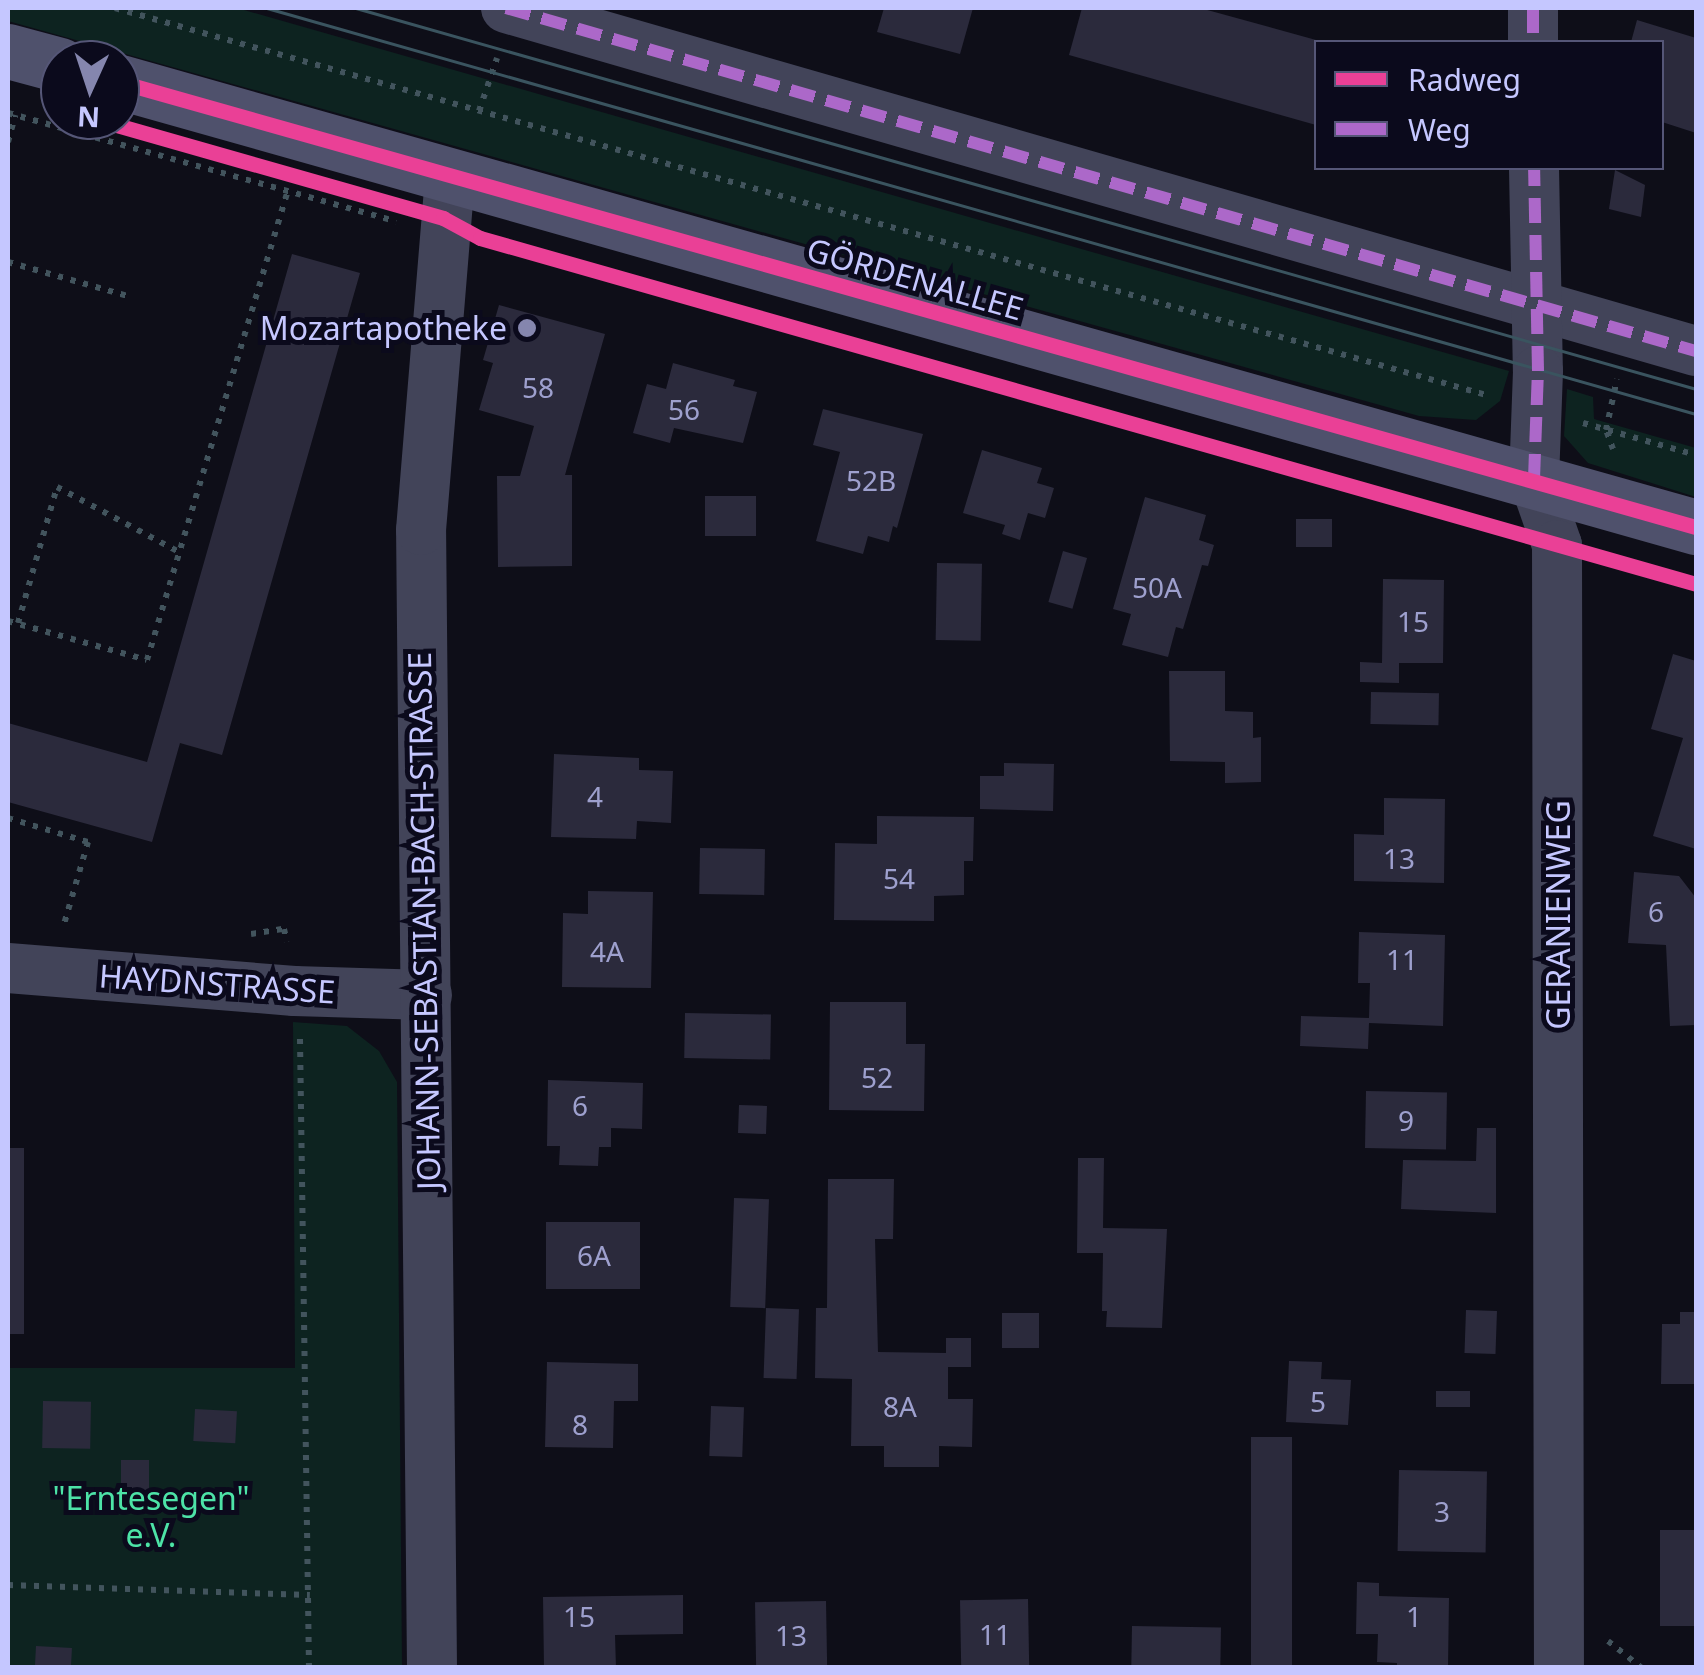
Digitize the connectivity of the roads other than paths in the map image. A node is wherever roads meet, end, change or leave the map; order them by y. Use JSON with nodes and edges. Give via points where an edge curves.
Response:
{"nodes":[{"id":1,"x":506,"y":8,"type":"edge"},
{"id":2,"x":1532,"y":8,"type":"edge"},
{"id":3,"x":1533,"y":40,"type":"edge"},
{"id":4,"x":8,"y":51,"type":"edge"},
{"id":5,"x":40,"y":76,"type":"edge"},
{"id":6,"x":140,"y":90,"type":"edge"},
{"id":7,"x":1534,"y":170,"type":"edge"},
{"id":8,"x":445,"y":209,"type":"junction"},
{"id":9,"x":1536,"y":303,"type":"junction"},
{"id":10,"x":1696,"y":351,"type":"edge"},
{"id":11,"x":1534,"y":479,"type":"junction"},
{"id":12,"x":1696,"y":527,"type":"edge"},
{"id":13,"x":8,"y":968,"type":"edge"},
{"id":14,"x":426,"y":996,"type":"junction"},
{"id":15,"x":432,"y":1668,"type":"edge"},
{"id":16,"x":1560,"y":1668,"type":"edge"}],
"edges":[{"from":1,"to":9,"type":"street"},
{"from":2,"to":3,"type":"street"},
{"from":4,"to":5,"type":"street"},
{"from":6,"to":8,"type":"street","name":"GÖRDENALLEE"},
{"from":7,"to":9,"type":"street","name":"GERANIENWEG"},
{"from":8,"to":11,"type":"street","name":"GÖRDENALLEE"},
{"from":8,"to":14,"type":"street","name":"JOHANN-SEBASTIAN-BACH-STRASSE","via":[[421,530]]},
{"from":9,"to":10,"type":"street"},
{"from":9,"to":11,"type":"street","name":"GERANIENWEG"},
{"from":11,"to":12,"type":"street","name":"GÖRDENALLEE"},
{"from":11,"to":16,"type":"street","name":"GERANIENWEG","via":[[1557,545]]},
{"from":13,"to":14,"type":"street","name":"HAYDNSTRASSE"},
{"from":14,"to":15,"type":"street","name":"JOHANN-SEBASTIAN-BACH-STRASSE"}]}
